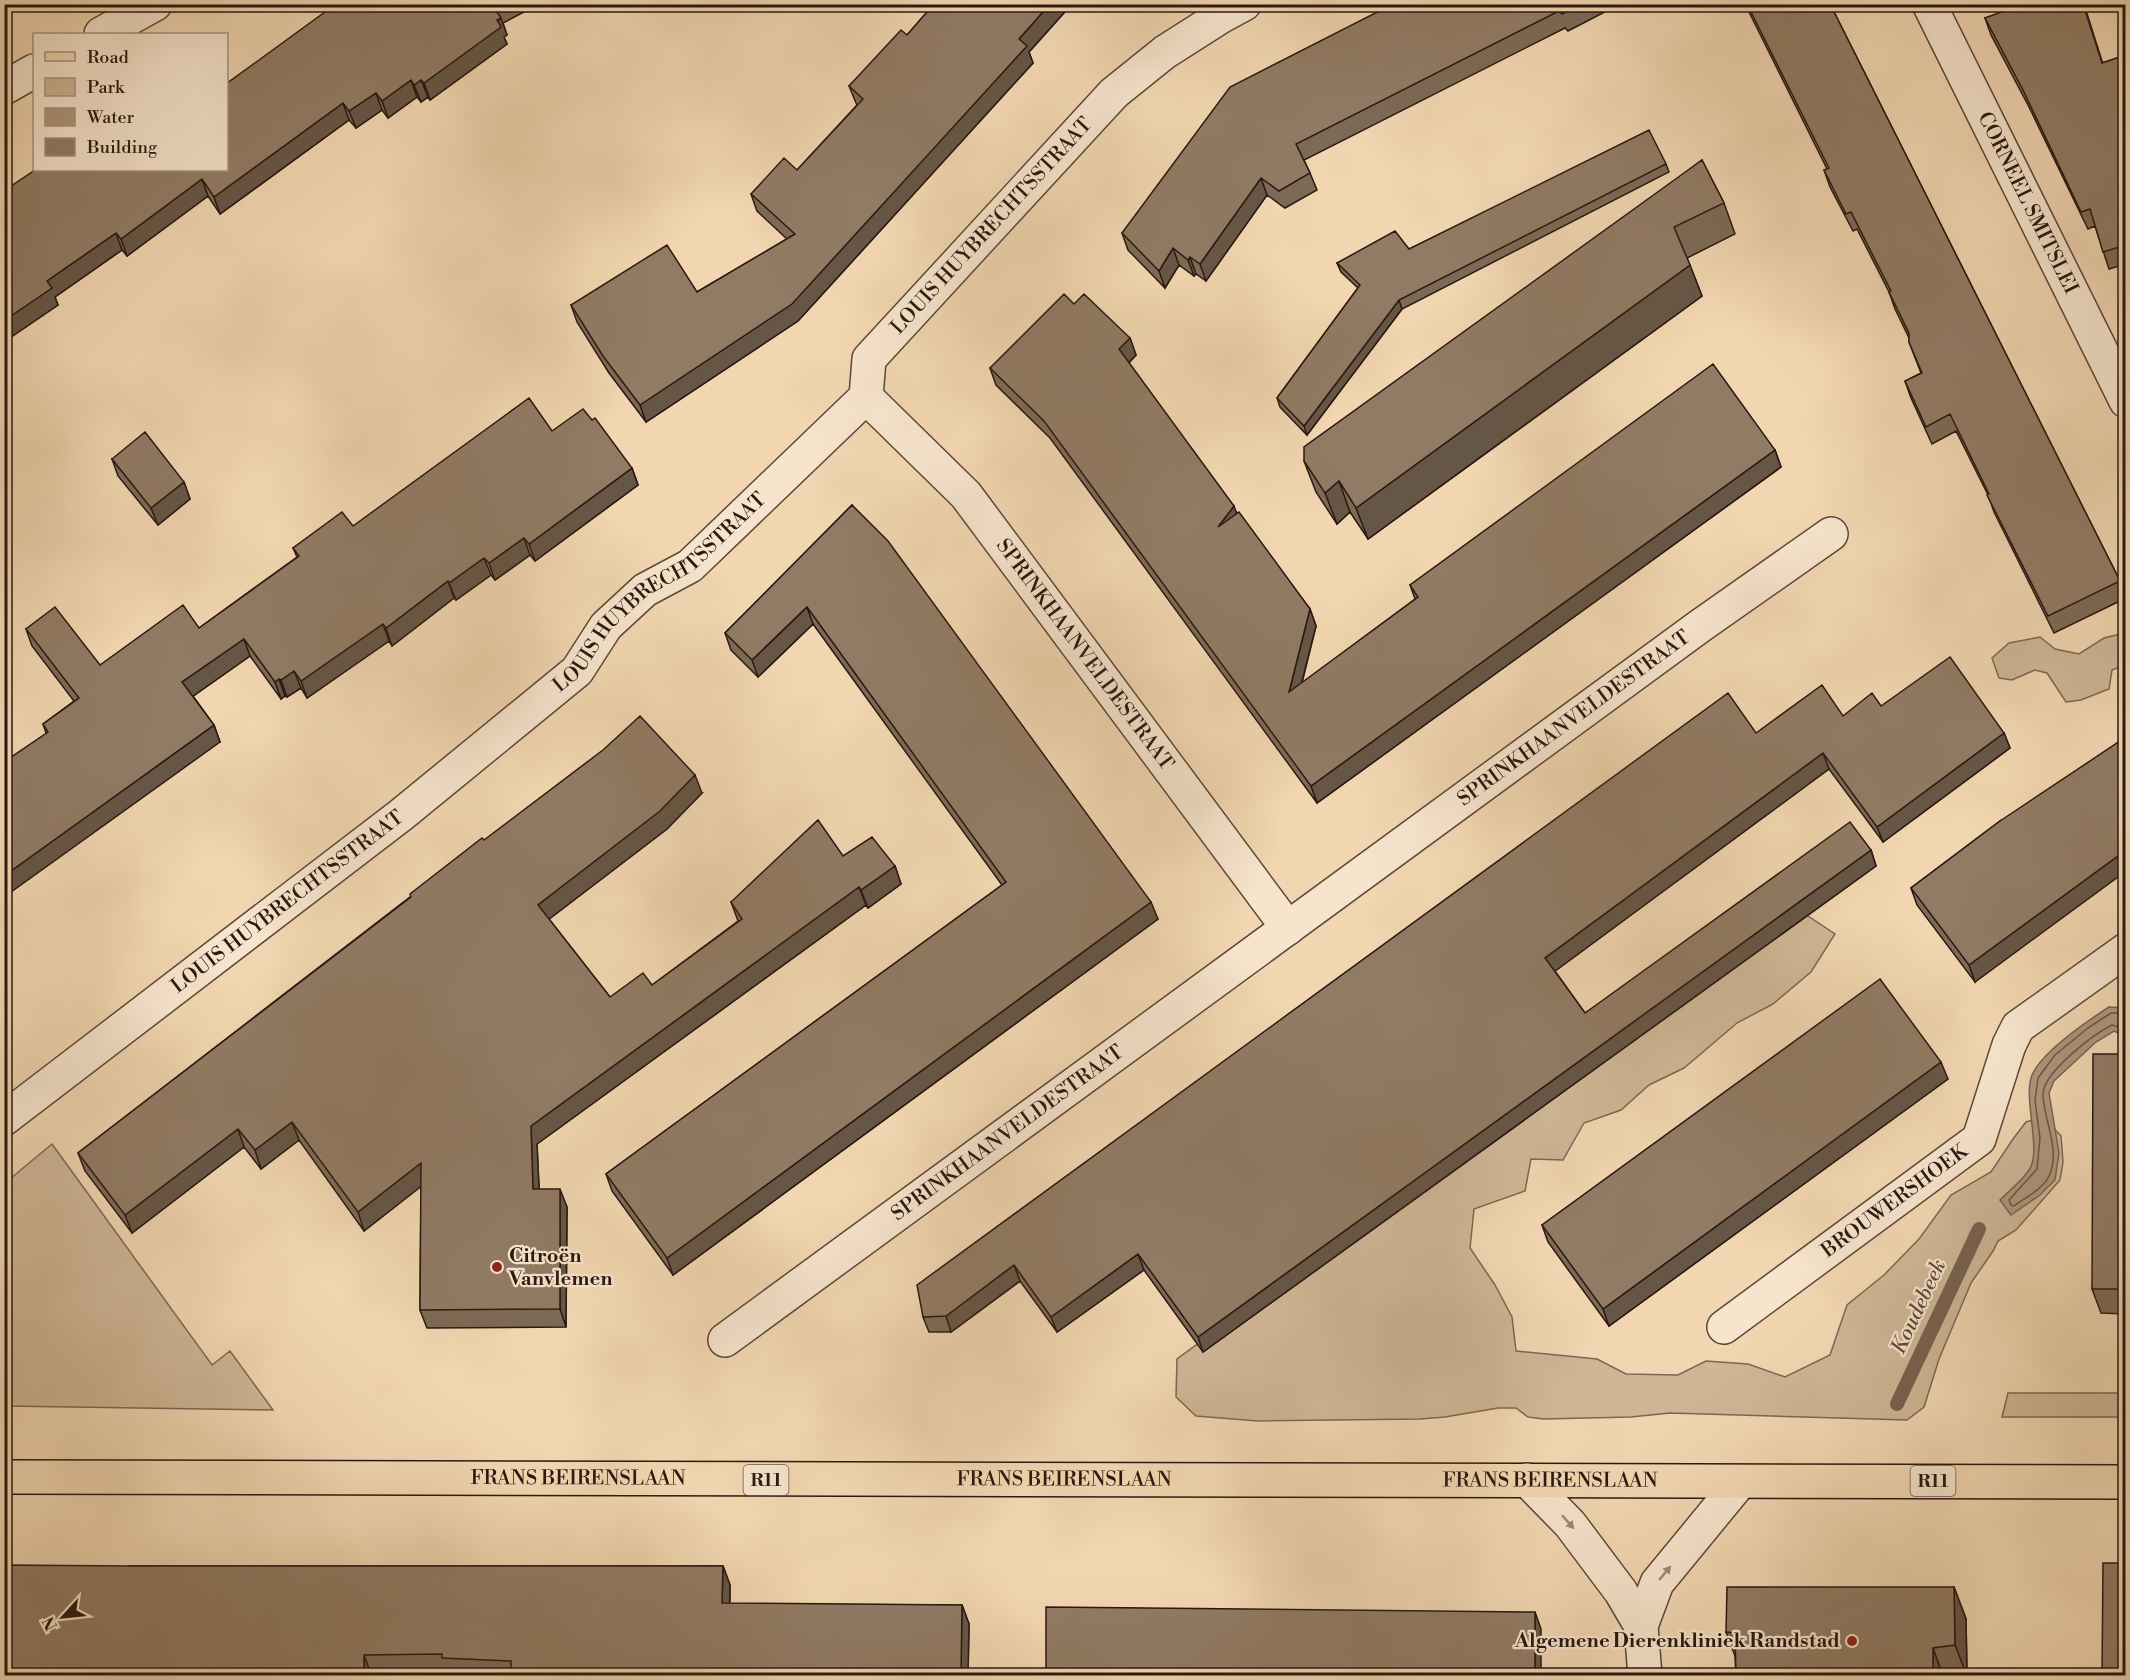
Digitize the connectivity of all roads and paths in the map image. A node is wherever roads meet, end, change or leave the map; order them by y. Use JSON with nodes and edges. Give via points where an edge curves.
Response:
{"nodes":[{"id":1,"x":1244,"y":4,"type":"edge"},
{"id":2,"x":1929,"y":4,"type":"edge"},
{"id":3,"x":145,"y":7,"type":"edge"},
{"id":4,"x":103,"y":33,"type":"edge"},
{"id":5,"x":33,"y":72,"type":"edge"},
{"id":6,"x":4,"y":88,"type":"edge"},
{"id":7,"x":866,"y":397,"type":"junction"},
{"id":8,"x":2126,"y":401,"type":"edge"},
{"id":9,"x":1831,"y":534,"type":"dead end"},
{"id":10,"x":1288,"y":928,"type":"junction"},
{"id":11,"x":2126,"y":950,"type":"edge"},
{"id":12,"x":4,"y":1119,"type":"edge"},
{"id":13,"x":1724,"y":1327,"type":"dead end"},
{"id":14,"x":725,"y":1340,"type":"dead end"},
{"id":15,"x":4,"y":1477,"type":"edge"},
{"id":16,"x":1527,"y":1480,"type":"junction"},
{"id":17,"x":1740,"y":1482,"type":"junction"},
{"id":18,"x":2126,"y":1482,"type":"edge"},
{"id":19,"x":1641,"y":1626,"type":"junction"},
{"id":20,"x":1645,"y":1676,"type":"edge"}],
"edges":[{"from":1,"to":7,"type":"street","name":"LOUIS HUYBRECHTSSTRAAT","via":[[1165,52],[1114,93],[869,359]]},
{"from":2,"to":8,"type":"street","name":"CORNEEL SMITSLEI"},
{"from":3,"to":4,"type":"street"},
{"from":5,"to":6,"type":"street"},
{"from":7,"to":10,"type":"street","name":"SPRINKHAANVELDESTRAAT","via":[[966,495]]},
{"from":7,"to":12,"type":"street","name":"LOUIS HUYBRECHTSSTRAAT","via":[[690,566],[645,590],[606,626],[577,671],[401,815]]},
{"from":9,"to":10,"type":"street","name":"SPRINKHAANVELDESTRAAT"},
{"from":10,"to":14,"type":"street","name":"SPRINKHAANVELDESTRAAT"},
{"from":11,"to":13,"type":"street","name":"BROUWERSHOEK","via":[[2018,1027],[1980,1138]]},
{"from":15,"to":16,"type":"main road","name":"FRANS BEIRENSLAAN","number":"R11"},
{"from":16,"to":17,"type":"main road","name":"FRANS BEIRENSLAAN","number":"R11"},
{"from":16,"to":19,"type":"street","one_way":true,"via":[[1570,1524],[1621,1592]]},
{"from":17,"to":18,"type":"main road","name":"FRANS BEIRENSLAAN","number":"R11"},
{"from":19,"to":17,"type":"street","one_way":true,"via":[[1657,1583]]},
{"from":19,"to":20,"type":"street"}]}
